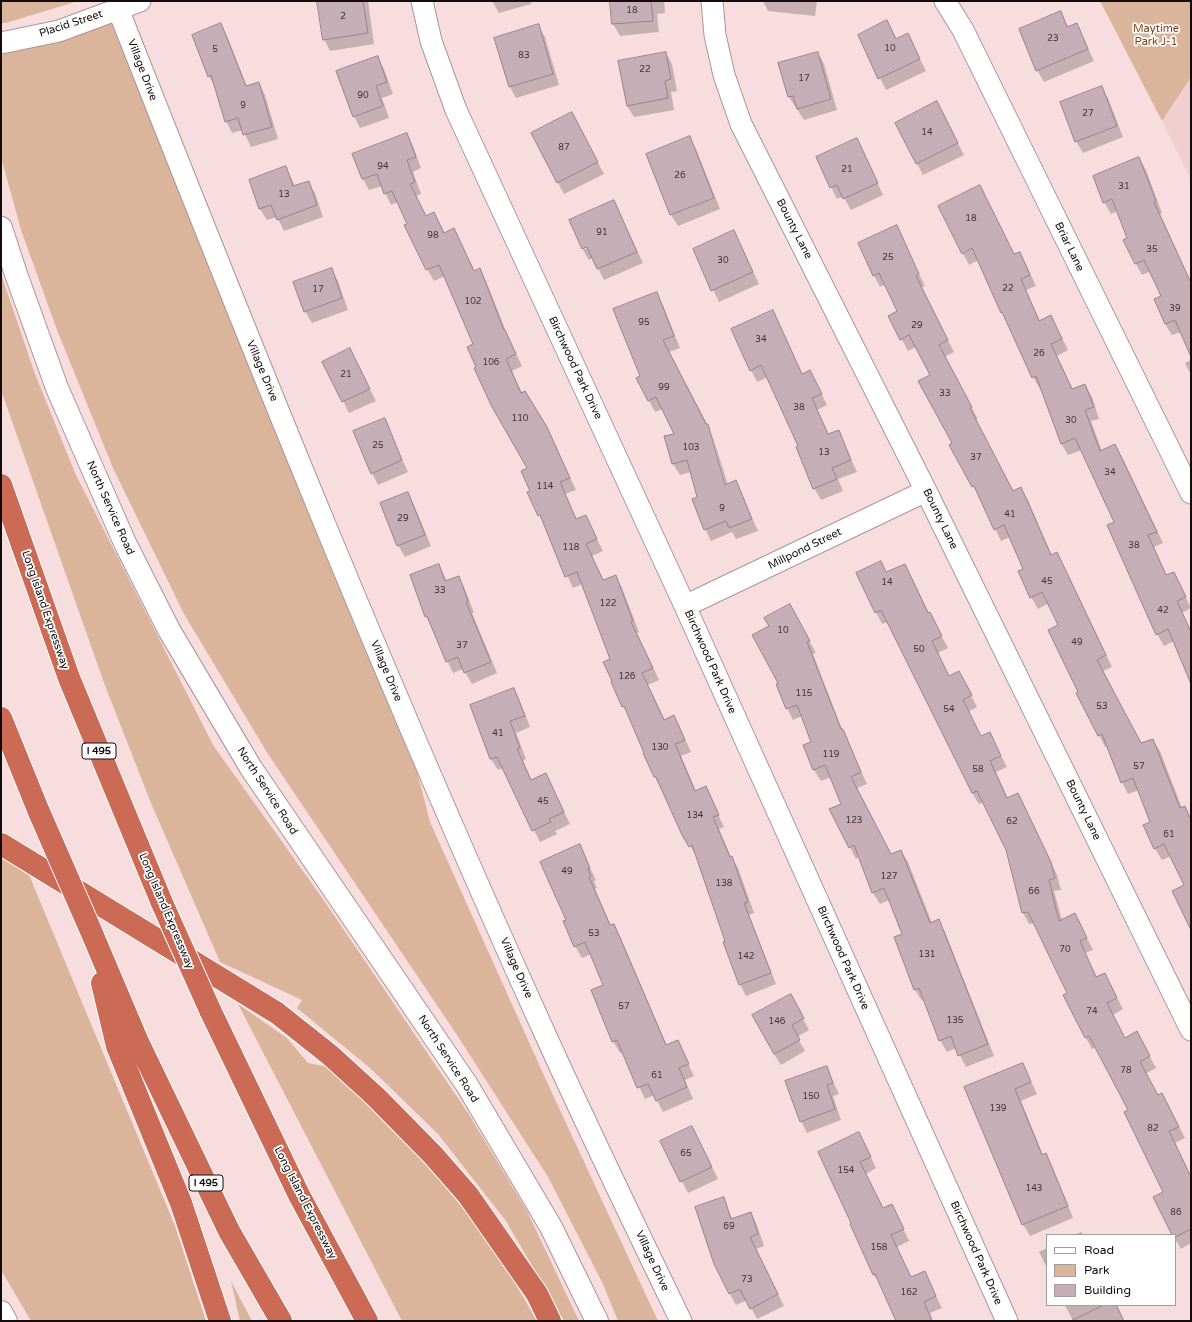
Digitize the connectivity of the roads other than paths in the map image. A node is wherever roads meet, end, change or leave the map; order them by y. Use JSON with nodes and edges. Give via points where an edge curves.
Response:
{"nodes":[{"id":1,"x":140,"y":1,"type":"edge"},
{"id":2,"x":422,"y":1,"type":"edge"},
{"id":3,"x":712,"y":1,"type":"edge"},
{"id":4,"x":945,"y":1,"type":"edge"},
{"id":5,"x":118,"y":9,"type":"junction"},
{"id":6,"x":1,"y":43,"type":"edge"},
{"id":7,"x":1,"y":228,"type":"edge"},
{"id":8,"x":1,"y":485,"type":"edge"},
{"id":9,"x":926,"y":491,"type":"junction"},
{"id":10,"x":1191,"y":494,"type":"edge"},
{"id":11,"x":685,"y":606,"type":"junction"},
{"id":12,"x":1,"y":718,"type":"edge"},
{"id":13,"x":1,"y":844,"type":"edge"},
{"id":14,"x":91,"y":932,"type":"junction"},
{"id":15,"x":1191,"y":1030,"type":"edge"},
{"id":16,"x":1,"y":1312,"type":"edge"},
{"id":17,"x":6,"y":1321,"type":"edge"},
{"id":18,"x":220,"y":1321,"type":"edge"},
{"id":19,"x":281,"y":1321,"type":"edge"},
{"id":20,"x":367,"y":1321,"type":"edge"},
{"id":21,"x":550,"y":1321,"type":"edge"},
{"id":22,"x":597,"y":1321,"type":"edge"},
{"id":23,"x":681,"y":1321,"type":"edge"},
{"id":24,"x":1007,"y":1321,"type":"edge"}],
"edges":[{"from":1,"to":5,"type":"street","name":"Placid Street"},
{"from":2,"to":11,"type":"street","name":"Birchwood Park Drive","via":[[431,41],[456,110]]},
{"from":3,"to":9,"type":"street","name":"Bounty Lane","via":[[715,35],[724,75],[741,124]]},
{"from":4,"to":10,"type":"street","name":"Briar Lane","via":[[963,30]]},
{"from":5,"to":6,"type":"street","name":"Placid Street","via":[[59,31]]},
{"from":5,"to":23,"type":"street","name":"Village Drive","via":[[232,300],[398,700],[546,1036]]},
{"from":7,"to":22,"type":"main road","name":"North Service Road","via":[[57,388],[125,543],[169,630],[251,768],[467,1085],[551,1228]]},
{"from":8,"to":20,"type":"highway","name":"Long Island Expressway","number":"I 495","bridge":true,"via":[[69,678],[162,903],[299,1195]]},
{"from":9,"to":11,"type":"street","name":"Millpond Street"},
{"from":9,"to":15,"type":"street","name":"Bounty Lane"},
{"from":11,"to":24,"type":"street","name":"Birchwood Park Drive"},
{"from":12,"to":14,"type":"highway","number":"I 495","bridge":true},
{"from":13,"to":21,"type":"highway","via":[[277,1013],[330,1055],[381,1102],[468,1195],[537,1294]]},
{"from":14,"to":18,"type":"highway","via":[[116,1046],[180,1203]]},
{"from":14,"to":19,"type":"highway","number":"I 495","via":[[138,1042],[229,1231]]},
{"from":16,"to":17,"type":"main road"}]}
